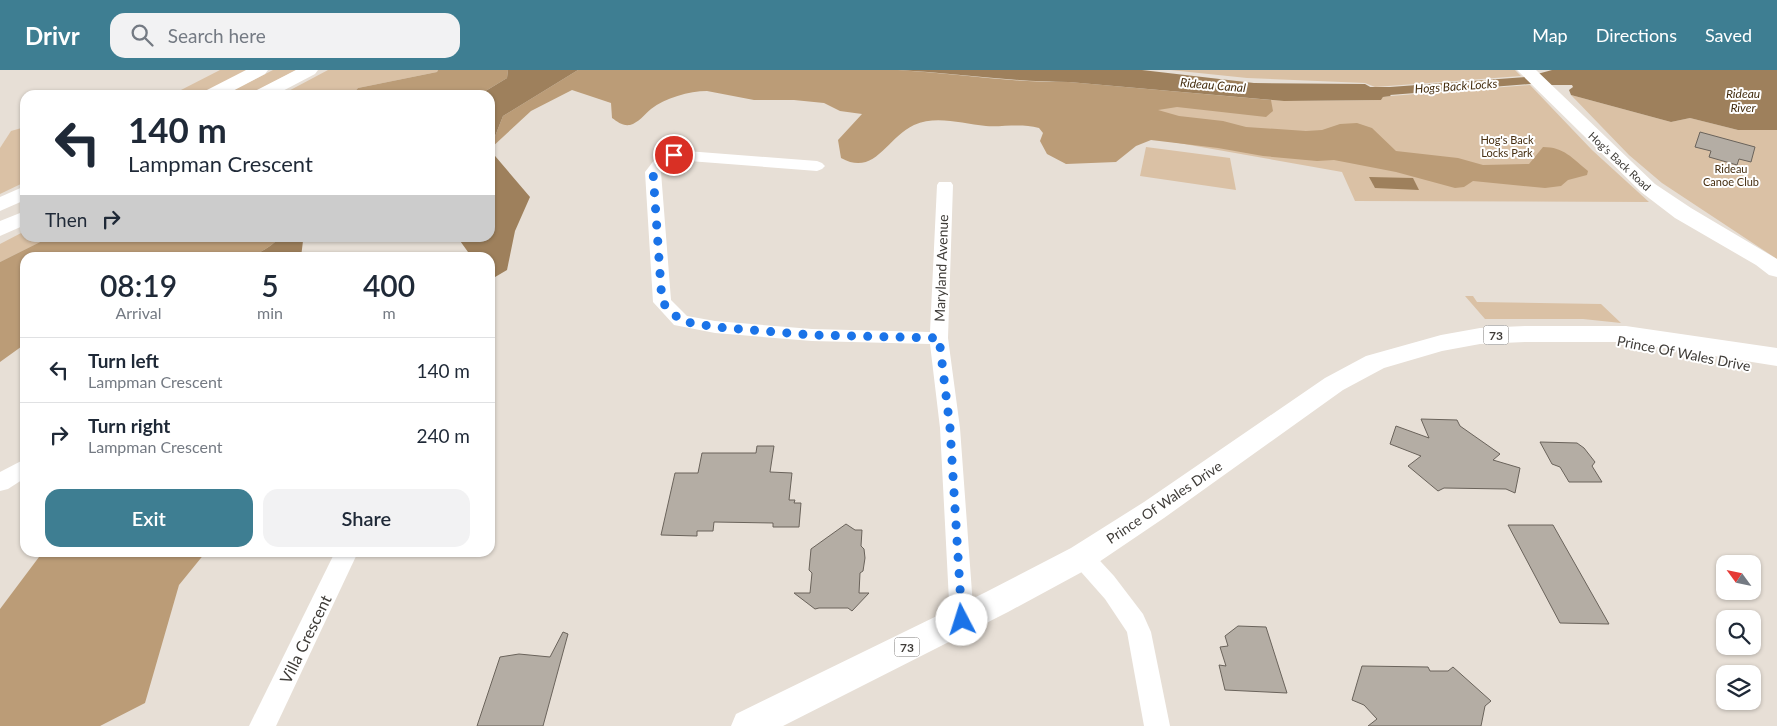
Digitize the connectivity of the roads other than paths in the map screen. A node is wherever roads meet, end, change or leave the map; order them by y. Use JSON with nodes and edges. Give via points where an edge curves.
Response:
{"nodes":[{"id":1,"x":259,"y":70,"type":"edge"},
{"id":2,"x":309,"y":70,"type":"edge"},
{"id":3,"x":1526,"y":70,"type":"edge"},
{"id":4,"x":221,"y":90,"type":"edge"},
{"id":5,"x":271,"y":90,"type":"edge"},
{"id":6,"x":817,"y":166,"type":"dead end"},
{"id":7,"x":945,"y":185,"type":"dead end"},
{"id":8,"x":20,"y":188,"type":"edge"},
{"id":9,"x":20,"y":195,"type":"edge"},
{"id":10,"x":0,"y":198,"type":"edge"},
{"id":11,"x":0,"y":205,"type":"edge"},
{"id":12,"x":20,"y":219,"type":"edge"},
{"id":13,"x":0,"y":229,"type":"edge"},
{"id":14,"x":1725,"y":238,"type":"junction"},
{"id":15,"x":1777,"y":270,"type":"edge"},
{"id":16,"x":1777,"y":284,"type":"edge"},
{"id":17,"x":1592,"y":335,"type":"junction"},
{"id":18,"x":939,"y":338,"type":"junction"},
{"id":19,"x":1777,"y":345,"type":"edge"},
{"id":20,"x":1730,"y":349,"type":"junction"},
{"id":21,"x":1777,"y":357,"type":"edge"},
{"id":22,"x":1777,"y":370,"type":"edge"},
{"id":23,"x":20,"y":470,"type":"edge"},
{"id":24,"x":0,"y":483,"type":"edge"},
{"id":25,"x":345,"y":557,"type":"edge"},
{"id":26,"x":1082,"y":557,"type":"junction"},
{"id":27,"x":962,"y":620,"type":"junction"},
{"id":28,"x":262,"y":726,"type":"edge"},
{"id":29,"x":748,"y":726,"type":"edge"},
{"id":30,"x":1157,"y":726,"type":"edge"}],
"edges":[{"from":1,"to":4,"type":"main road"},
{"from":2,"to":5,"type":"main road"},
{"from":3,"to":14,"type":"main road","name":"Hog's Back Road","via":[[1648,188]]},
{"from":6,"to":18,"type":"street","via":[[674,155],[660,162],[653,172],[662,302],[681,321],[715,327],[812,335]]},
{"from":7,"to":18,"type":"street","name":"Maryland Avenue"},
{"from":8,"to":10,"type":"main road"},
{"from":9,"to":11,"type":"main road"},
{"from":12,"to":13,"type":"main road"},
{"from":14,"to":15,"type":"main road","name":"Hog's Back Road"},
{"from":14,"to":16,"type":"main road","name":"Hog's Back Road"},
{"from":17,"to":20,"type":"main road","name":"Prince Of Wales Drive","number":"73","via":[[1626,334]]},
{"from":17,"to":22,"type":"main road","name":"Prince Of Wales Drive","number":"73"},
{"from":17,"to":26,"type":"main road","name":"Prince Of Wales Drive","number":"73","via":[[1480,336],[1423,347],[1368,366],[1334,384]]},
{"from":18,"to":27,"type":"street","name":"Maryland Avenue","via":[[950,428]]},
{"from":19,"to":20,"type":"main road","via":[[1763,349]]},
{"from":20,"to":21,"type":"main road","name":"Prince Of Wales Drive","number":"73"},
{"from":23,"to":24,"type":"street"},
{"from":25,"to":28,"type":"street","name":"Villa Crescent"},
{"from":26,"to":27,"type":"main road","name":"Prince Of Wales Drive","number":"73"},
{"from":26,"to":30,"type":"street","via":[[1133,618],[1139,632]]},
{"from":27,"to":29,"type":"main road","name":"Prince Of Wales Drive","number":"73"}]}
